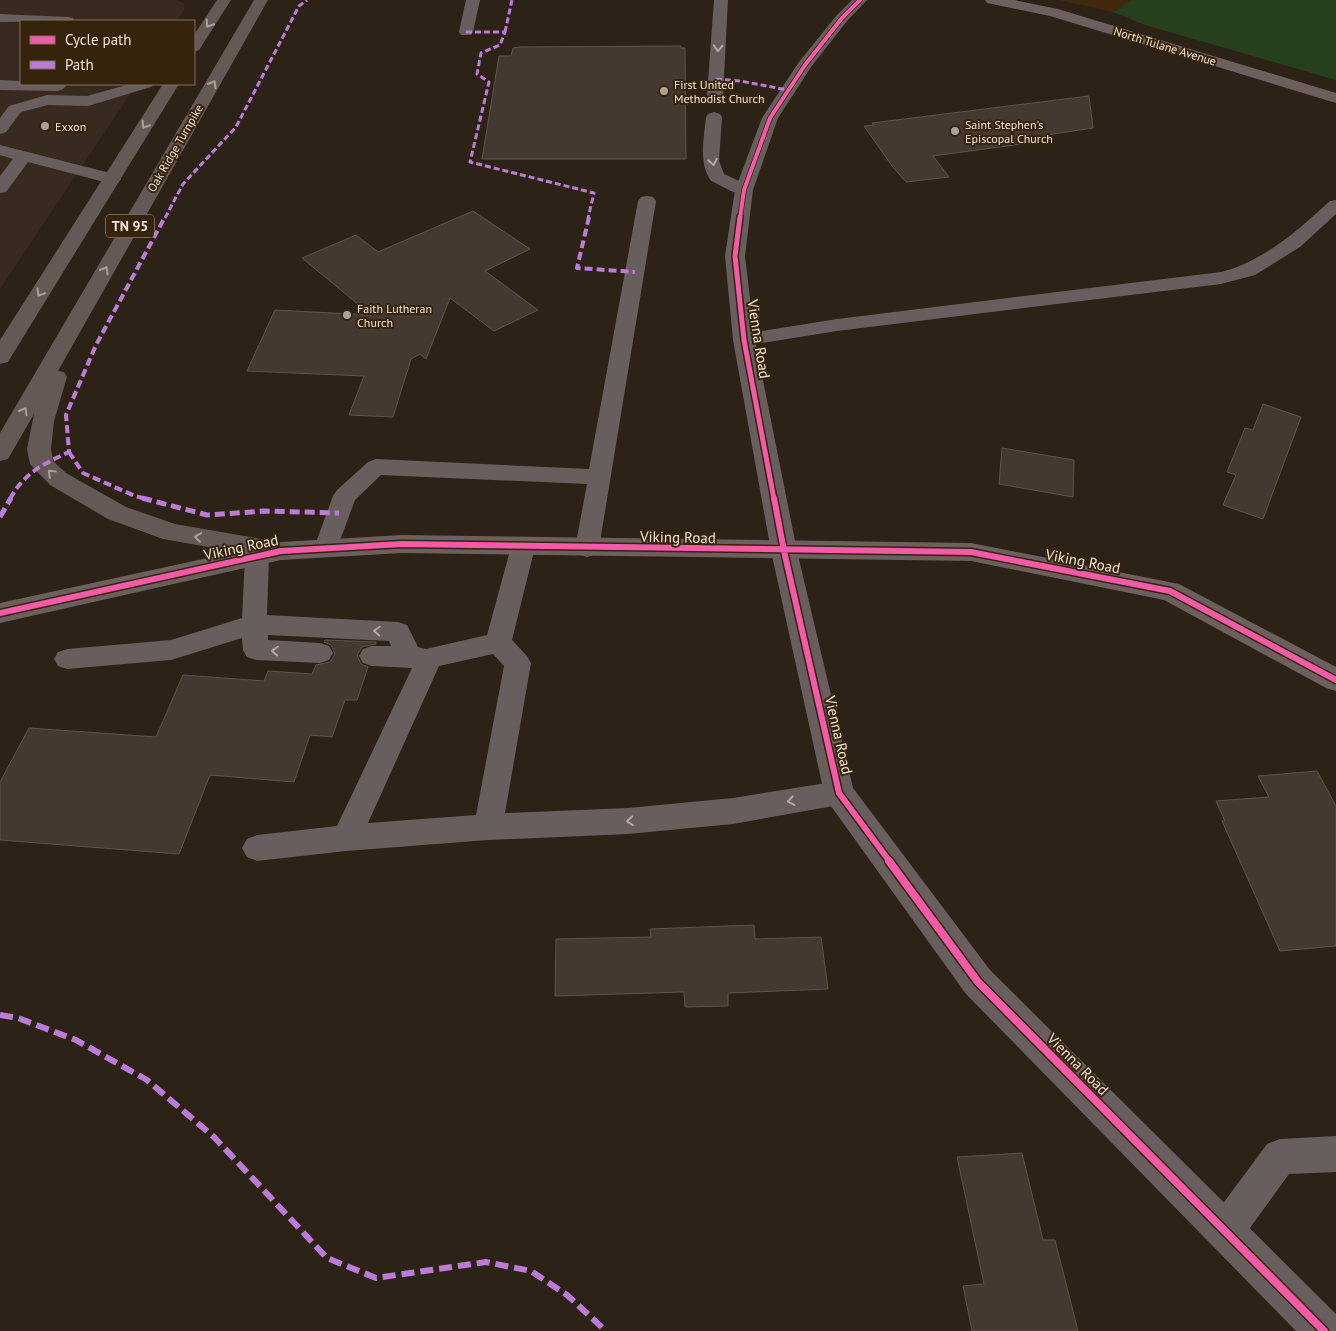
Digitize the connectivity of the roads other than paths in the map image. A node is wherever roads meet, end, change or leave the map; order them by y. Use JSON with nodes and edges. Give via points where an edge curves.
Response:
{"nodes":[{"id":1,"x":224,"y":0,"type":"edge"},
{"id":2,"x":261,"y":0,"type":"edge"},
{"id":3,"x":473,"y":0,"type":"edge"},
{"id":4,"x":721,"y":0,"type":"edge"},
{"id":5,"x":860,"y":0,"type":"edge"},
{"id":6,"x":992,"y":0,"type":"edge"},
{"id":7,"x":0,"y":18,"type":"edge"},
{"id":8,"x":45,"y":20,"type":"edge"},
{"id":9,"x":466,"y":32,"type":"dead end"},
{"id":10,"x":195,"y":46,"type":"edge"},
{"id":11,"x":0,"y":85,"type":"edge"},
{"id":12,"x":59,"y":85,"type":"edge"},
{"id":13,"x":143,"y":85,"type":"edge"},
{"id":14,"x":169,"y":85,"type":"edge"},
{"id":15,"x":715,"y":95,"type":"dead end"},
{"id":16,"x":1336,"y":98,"type":"edge"},
{"id":17,"x":47,"y":100,"type":"junction"},
{"id":18,"x":714,"y":117,"type":"dead end"},
{"id":19,"x":0,"y":129,"type":"edge"},
{"id":20,"x":0,"y":150,"type":"edge"},
{"id":21,"x":23,"y":157,"type":"junction"},
{"id":22,"x":112,"y":179,"type":"junction"},
{"id":23,"x":0,"y":188,"type":"edge"},
{"id":24,"x":744,"y":190,"type":"junction"},
{"id":25,"x":647,"y":201,"type":"dead end"},
{"id":26,"x":1336,"y":205,"type":"edge"},
{"id":27,"x":68,"y":334,"type":"junction"},
{"id":28,"x":744,"y":340,"type":"junction"},
{"id":29,"x":0,"y":357,"type":"edge"},
{"id":30,"x":0,"y":453,"type":"edge"},
{"id":31,"x":599,"y":477,"type":"junction"},
{"id":32,"x":326,"y":548,"type":"junction"},
{"id":33,"x":522,"y":548,"type":"junction"},
{"id":34,"x":587,"y":548,"type":"junction"},
{"id":35,"x":784,"y":551,"type":"junction"},
{"id":36,"x":269,"y":553,"type":"junction"},
{"id":37,"x":0,"y":613,"type":"edge"},
{"id":38,"x":254,"y":624,"type":"junction"},
{"id":39,"x":498,"y":642,"type":"junction"},
{"id":40,"x":320,"y":653,"type":"dead end"},
{"id":41,"x":372,"y":656,"type":"dead end"},
{"id":42,"x":420,"y":657,"type":"junction"},
{"id":43,"x":67,"y":659,"type":"dead end"},
{"id":44,"x":1336,"y":680,"type":"edge"},
{"id":45,"x":839,"y":793,"type":"junction"},
{"id":46,"x":488,"y":827,"type":"junction"},
{"id":47,"x":346,"y":838,"type":"junction"},
{"id":48,"x":257,"y":848,"type":"dead end"},
{"id":49,"x":1336,"y":1154,"type":"edge"},
{"id":50,"x":1226,"y":1230,"type":"junction"},
{"id":51,"x":1324,"y":1331,"type":"edge"}],
"edges":[{"from":1,"to":10,"type":"highway","one_way":true},
{"from":27,"to":2,"type":"highway","name":"Oak Ridge Turnpike","number":"TN 95","one_way":true},
{"from":3,"to":9,"type":"lane"},
{"from":4,"to":15,"type":"lane","one_way":true},
{"from":5,"to":24,"type":"street","name":"Vienna Road","via":[[805,65],[770,118]]},
{"from":6,"to":16,"type":"street","name":"North Tulane Avenue","via":[[1053,12]]},
{"from":7,"to":8,"type":"lane"},
{"from":11,"to":12,"type":"lane"},
{"from":12,"to":17,"type":"lane"},
{"from":13,"to":17,"type":"lane","via":[[88,101]]},
{"from":14,"to":22,"type":"highway","number":"TN 95","one_way":true},
{"from":17,"to":19,"type":"lane","via":[[15,109]]},
{"from":18,"to":24,"type":"lane","one_way":true,"via":[[711,161],[717,177]]},
{"from":20,"to":21,"type":"lane"},
{"from":21,"to":22,"type":"lane"},
{"from":21,"to":23,"type":"lane"},
{"from":22,"to":29,"type":"highway","number":"TN 95","one_way":true},
{"from":24,"to":28,"type":"street","name":"Vienna Road","via":[[735,256]]},
{"from":25,"to":31,"type":"lane"},
{"from":26,"to":28,"type":"lane","via":[[1294,243],[1248,271],[1221,278],[837,325]]},
{"from":30,"to":27,"type":"highway","name":"Oak Ridge Turnpike","number":"TN 95","one_way":true},
{"from":36,"to":27,"type":"highway","one_way":true,"via":[[172,533],[117,513],[58,479],[42,464],[39,449],[43,421]]},
{"from":28,"to":35,"type":"street","name":"Vienna Road"},
{"from":31,"to":32,"type":"lane","via":[[376,468],[345,496]]},
{"from":31,"to":34,"type":"lane"},
{"from":32,"to":33,"type":"street","name":"Viking Road","via":[[402,544]]},
{"from":32,"to":36,"type":"street","name":"Viking Road"},
{"from":33,"to":34,"type":"street","name":"Viking Road"},
{"from":33,"to":39,"type":"lane"},
{"from":34,"to":35,"type":"street","name":"Viking Road"},
{"from":35,"to":44,"type":"street","name":"Viking Road","via":[[971,552],[1170,591]]},
{"from":35,"to":45,"type":"street","name":"Vienna Road"},
{"from":36,"to":37,"type":"street","name":"Viking Road"},
{"from":36,"to":38,"type":"lane"},
{"from":40,"to":38,"type":"lane","one_way":true,"via":[[256,650]]},
{"from":42,"to":38,"type":"lane","one_way":true,"via":[[398,632]]},
{"from":38,"to":43,"type":"lane","via":[[171,650]]},
{"from":39,"to":42,"type":"lane"},
{"from":39,"to":46,"type":"lane","via":[[518,663]]},
{"from":41,"to":42,"type":"lane"},
{"from":42,"to":47,"type":"lane"},
{"from":45,"to":46,"type":"lane","one_way":true,"via":[[733,811],[628,821]]},
{"from":45,"to":50,"type":"street","name":"Vienna Road","via":[[978,982]]},
{"from":46,"to":47,"type":"lane"},
{"from":47,"to":48,"type":"lane"},
{"from":49,"to":50,"type":"lane","via":[[1280,1158]]},
{"from":50,"to":51,"type":"street","name":"Vienna Road"}]}
